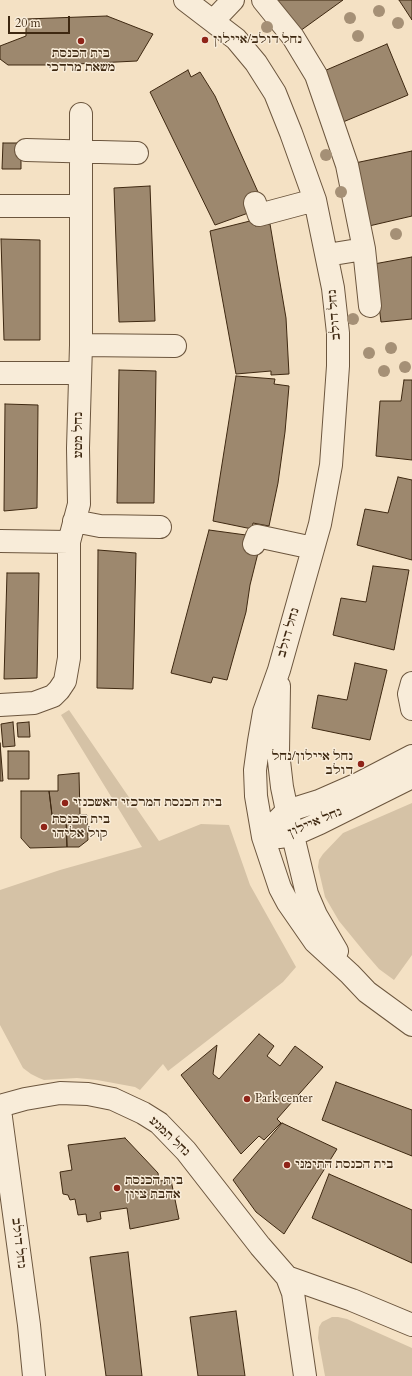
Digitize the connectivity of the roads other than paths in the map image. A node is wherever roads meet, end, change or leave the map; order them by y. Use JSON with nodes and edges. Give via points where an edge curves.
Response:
{"nodes":[{"id":1,"x":185,"y":0,"type":"edge"},
{"id":2,"x":233,"y":0,"type":"edge"},
{"id":3,"x":263,"y":0,"type":"edge"},
{"id":4,"x":213,"y":20,"type":"junction"},
{"id":5,"x":81,"y":114,"type":"dead end"},
{"id":6,"x":26,"y":150,"type":"dead end"},
{"id":7,"x":81,"y":151,"type":"junction"},
{"id":8,"x":137,"y":153,"type":"dead end"},
{"id":9,"x":315,"y":200,"type":"junction"},
{"id":10,"x":0,"y":206,"type":"edge"},
{"id":11,"x":80,"y":206,"type":"junction"},
{"id":12,"x":258,"y":214,"type":"dead end"},
{"id":13,"x":364,"y":249,"type":"junction"},
{"id":14,"x":327,"y":255,"type":"junction"},
{"id":15,"x":370,"y":306,"type":"dead end"},
{"id":16,"x":81,"y":346,"type":"junction"},
{"id":17,"x":174,"y":346,"type":"dead end"},
{"id":18,"x":0,"y":373,"type":"edge"},
{"id":19,"x":79,"y":373,"type":"junction"},
{"id":20,"x":160,"y":526,"type":"dead end"},
{"id":21,"x":72,"y":532,"type":"junction"},
{"id":22,"x":257,"y":535,"type":"dead end"},
{"id":23,"x":0,"y":541,"type":"edge"},
{"id":24,"x":313,"y":548,"type":"junction"},
{"id":25,"x":279,"y":670,"type":"junction"},
{"id":26,"x":412,"y":683,"type":"edge"},
{"id":27,"x":0,"y":705,"type":"edge"},
{"id":28,"x":412,"y":709,"type":"edge"},
{"id":29,"x":412,"y":756,"type":"edge"},
{"id":30,"x":412,"y":777,"type":"edge"},
{"id":31,"x":287,"y":811,"type":"junction"},
{"id":32,"x":293,"y":834,"type":"junction"},
{"id":33,"x":263,"y":837,"type":"junction"},
{"id":34,"x":350,"y":974,"type":"junction"},
{"id":35,"x":412,"y":1025,"type":"edge"},
{"id":36,"x":0,"y":1106,"type":"edge"},
{"id":37,"x":0,"y":1110,"type":"edge"},
{"id":38,"x":287,"y":1276,"type":"junction"},
{"id":39,"x":333,"y":1294,"type":"junction"},
{"id":40,"x":298,"y":1324,"type":"junction"},
{"id":41,"x":412,"y":1325,"type":"edge"},
{"id":42,"x":34,"y":1376,"type":"edge"},
{"id":43,"x":305,"y":1376,"type":"edge"}],
"edges":[{"from":1,"to":4,"type":"street","name":"נחל דולב"},
{"from":2,"to":4,"type":"street"},
{"from":3,"to":13,"type":"street","via":[[293,37],[316,75],[347,165]]},
{"from":4,"to":9,"type":"street","name":"נחל דולב","via":[[236,38],[275,93]]},
{"from":5,"to":7,"type":"street","name":"נחל מטע"},
{"from":6,"to":7,"type":"street"},
{"from":7,"to":8,"type":"street"},
{"from":7,"to":11,"type":"street","name":"נחל מטע"},
{"from":9,"to":12,"type":"street"},
{"from":9,"to":14,"type":"street","name":"נחל דולב"},
{"from":10,"to":11,"type":"street"},
{"from":11,"to":16,"type":"street","name":"נחל מטע"},
{"from":13,"to":14,"type":"street"},
{"from":13,"to":15,"type":"street"},
{"from":14,"to":24,"type":"street","name":"נחל דולב","via":[[337,326],[338,366],[331,466]]},
{"from":16,"to":17,"type":"street"},
{"from":16,"to":19,"type":"street","name":"נחל מטע"},
{"from":18,"to":19,"type":"street"},
{"from":19,"to":21,"type":"street","name":"נחל מטע","via":[[79,504]]},
{"from":20,"to":21,"type":"street","via":[[100,526]]},
{"from":21,"to":23,"type":"street"},
{"from":21,"to":27,"type":"street","name":"נחל מטע","via":[[69,658],[64,681],[53,696],[34,703]]},
{"from":22,"to":24,"type":"street"},
{"from":24,"to":25,"type":"street","name":"נחל דולב"},
{"from":25,"to":31,"type":"street","name":"נחל דולב","via":[[278,752]]},
{"from":25,"to":33,"type":"street","name":"נחל דולב","via":[[264,712],[255,770],[256,796]]},
{"from":26,"to":28,"type":"street"},
{"from":29,"to":31,"type":"street","name":"נחל איילון","via":[[360,783],[319,801]]},
{"from":30,"to":32,"type":"street","name":"נחל איילון"},
{"from":31,"to":32,"type":"street","name":"נחל דולב"},
{"from":31,"to":33,"type":"street","name":"נחל איילון"},
{"from":32,"to":33,"type":"street","name":"נחל איילון","via":[[278,838]]},
{"from":32,"to":34,"type":"street","name":"נחל דולב","via":[[307,894],[316,915]]},
{"from":33,"to":34,"type":"street","name":"נחל דולב","via":[[280,888],[288,902],[315,942]]},
{"from":34,"to":35,"type":"street","name":"נחל דולב","via":[[366,992]]},
{"from":36,"to":38,"type":"street","name":"נחל תמנע","via":[[60,1093],[88,1094],[114,1099],[143,1113],[159,1123],[186,1151],[260,1246]]},
{"from":37,"to":42,"type":"street","name":"נחל דולב"},
{"from":38,"to":39,"type":"street","name":"נחל תמנע"},
{"from":38,"to":40,"type":"street","name":"נחל תמנע","via":[[293,1293]]},
{"from":39,"to":40,"type":"street","via":[[313,1295],[301,1311]]},
{"from":39,"to":41,"type":"street","name":"נחל תמנע"},
{"from":40,"to":43,"type":"street","name":"נחל תמנע"}]}
